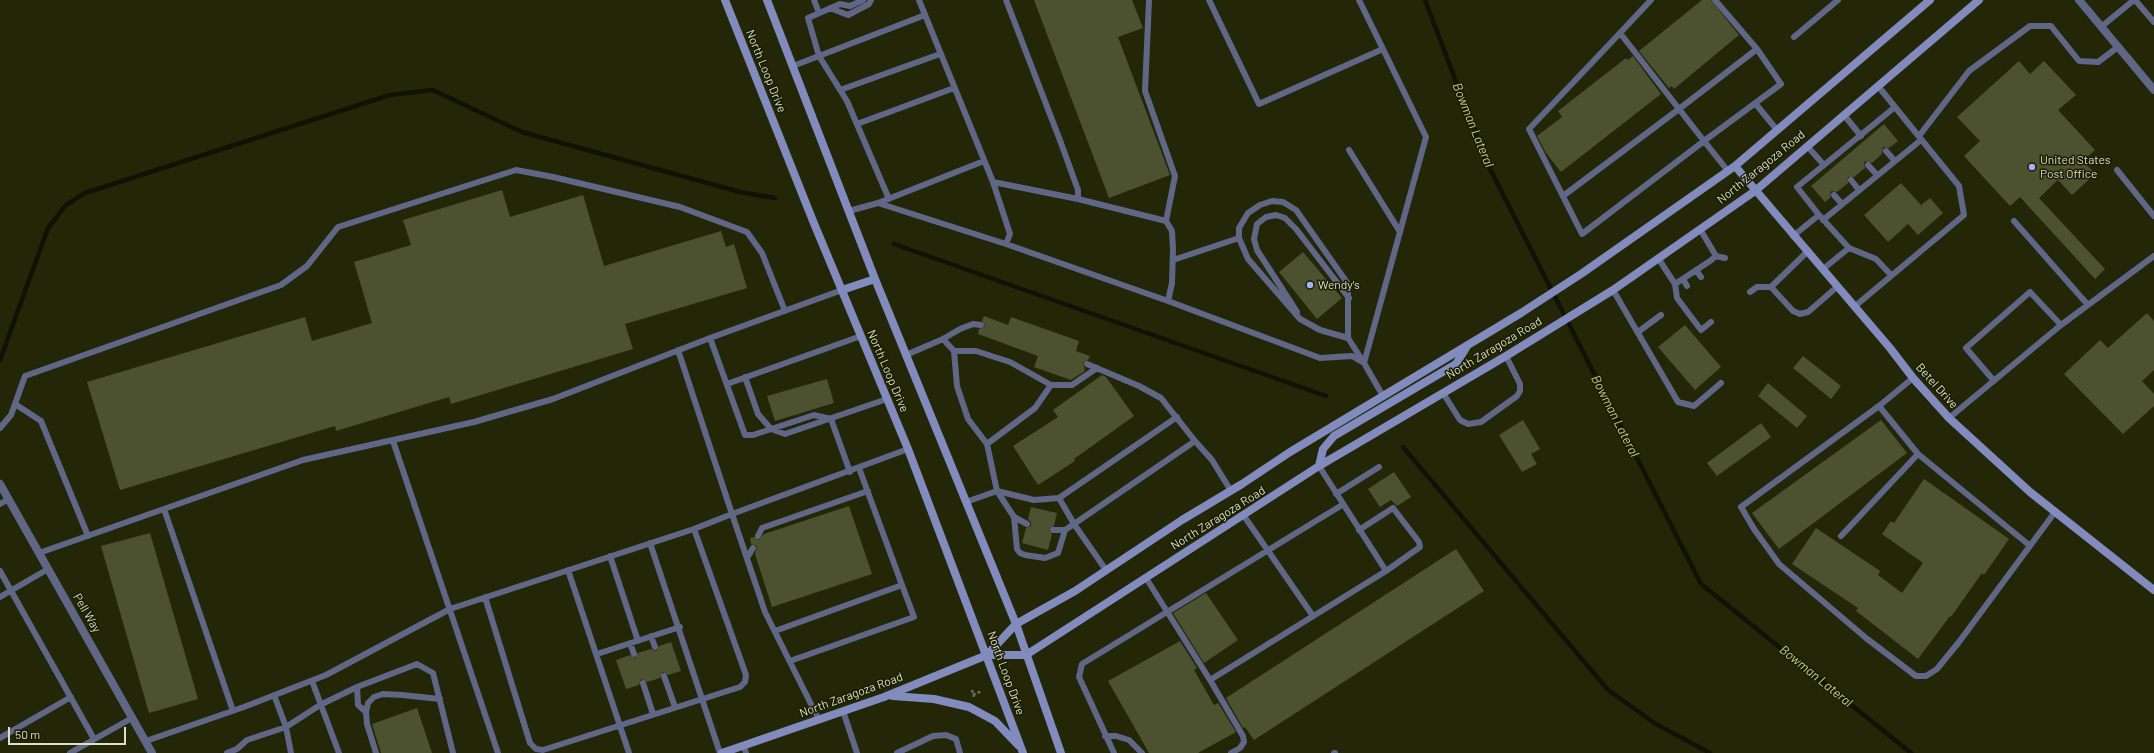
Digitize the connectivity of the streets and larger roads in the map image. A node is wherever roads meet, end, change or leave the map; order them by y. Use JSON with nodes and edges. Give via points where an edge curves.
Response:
{"nodes":[{"id":1,"x":725,"y":0,"type":"edge"},
{"id":2,"x":768,"y":0,"type":"edge"},
{"id":3,"x":1930,"y":0,"type":"edge"},
{"id":4,"x":1979,"y":0,"type":"edge"},
{"id":5,"x":2079,"y":0,"type":"edge"},
{"id":6,"x":2154,"y":90,"type":"edge"},
{"id":7,"x":1735,"y":166,"type":"junction"},
{"id":8,"x":1755,"y":191,"type":"junction"},
{"id":9,"x":875,"y":279,"type":"junction"},
{"id":10,"x":842,"y":290,"type":"junction"},
{"id":11,"x":1467,"y":345,"type":"junction"},
{"id":12,"x":1319,"y":466,"type":"junction"},
{"id":13,"x":0,"y":484,"type":"edge"},
{"id":14,"x":2154,"y":590,"type":"edge"},
{"id":15,"x":1016,"y":624,"type":"junction"},
{"id":16,"x":987,"y":655,"type":"junction"},
{"id":17,"x":1026,"y":655,"type":"junction"},
{"id":18,"x":884,"y":697,"type":"junction"},
{"id":19,"x":745,"y":749,"type":"edge"},
{"id":20,"x":1022,"y":750,"type":"edge"},
{"id":21,"x":152,"y":753,"type":"edge"},
{"id":22,"x":721,"y":753,"type":"edge"},
{"id":23,"x":1061,"y":753,"type":"edge"}],
"edges":[{"from":1,"to":10,"type":"main road","name":"North Loop Drive"},
{"from":2,"to":9,"type":"main road","name":"North Loop Drive"},
{"from":3,"to":7,"type":"main road","name":"North Zaragoza Road"},
{"from":4,"to":8,"type":"main road","name":"North Zaragoza Road"},
{"from":5,"to":6,"type":"street"},
{"from":7,"to":8,"type":"main road","name":"Betel Drive"},
{"from":7,"to":11,"type":"main road","name":"North Zaragoza Road","via":[[1581,274]]},
{"from":8,"to":12,"type":"main road","name":"North Zaragoza Road","via":[[1613,290]]},
{"from":8,"to":14,"type":"main road","name":"Betel Drive","via":[[1913,378],[1950,418],[1980,448],[2054,512]]},
{"from":9,"to":10,"type":"main road"},
{"from":9,"to":15,"type":"main road","name":"North Loop Drive"},
{"from":10,"to":16,"type":"main road","name":"North Loop Drive","via":[[908,449]]},
{"from":11,"to":12,"type":"main road","via":[[1456,364],[1334,436],[1323,449]]},
{"from":11,"to":15,"type":"main road","name":"North Zaragoza Road","via":[[1290,452],[1075,590]]},
{"from":12,"to":17,"type":"main road","name":"North Zaragoza Road"},
{"from":13,"to":21,"type":"street","name":"Pell Way"},
{"from":15,"to":16,"type":"main road","name":"North Zaragoza Road"},
{"from":15,"to":17,"type":"main road","name":"North Loop Drive"},
{"from":16,"to":17,"type":"main road","name":"North Zaragoza Road"},
{"from":16,"to":18,"type":"main road","name":"North Zaragoza Road"},
{"from":16,"to":20,"type":"main road","name":"North Loop Drive"},
{"from":17,"to":23,"type":"main road","name":"North Loop Drive"},
{"from":18,"to":19,"type":"main road","name":"North Zaragoza Road"},
{"from":18,"to":20,"type":"main road","via":[[900,695],[969,707],[995,721]]},
{"from":19,"to":22,"type":"main road","name":"North Zaragoza Road"}]}
